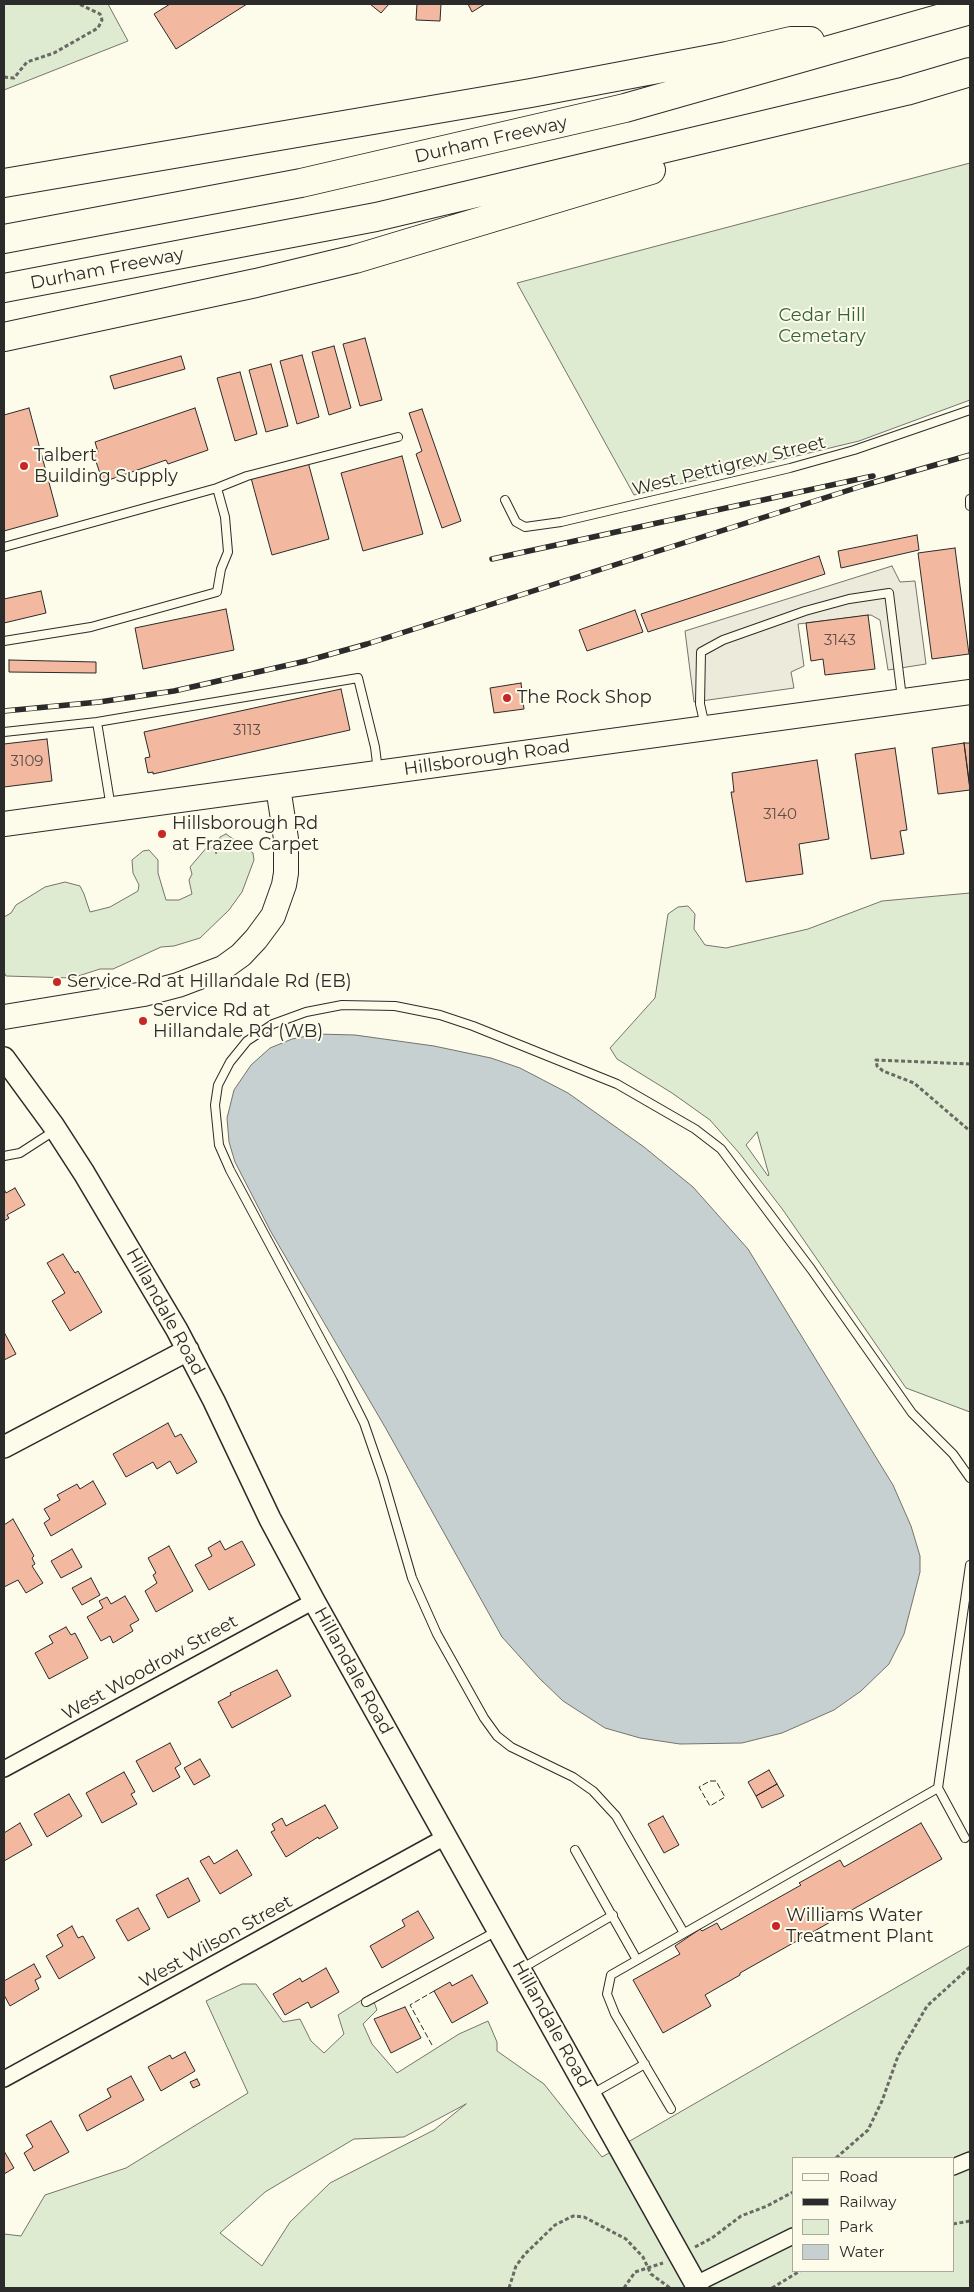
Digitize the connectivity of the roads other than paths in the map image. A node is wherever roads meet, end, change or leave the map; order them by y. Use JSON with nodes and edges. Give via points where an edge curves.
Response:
{"nodes":[{"id":1,"x":970,"y":10,"type":"edge"},
{"id":2,"x":864,"y":39,"type":"junction"},
{"id":3,"x":970,"y":72,"type":"edge"},
{"id":4,"x":906,"y":91,"type":"junction"},
{"id":5,"x":4,"y":184,"type":"edge"},
{"id":6,"x":4,"y":239,"type":"edge"},
{"id":7,"x":4,"y":288,"type":"edge"},
{"id":8,"x":4,"y":337,"type":"edge"},
{"id":9,"x":970,"y":410,"type":"edge"},
{"id":10,"x":398,"y":437,"type":"dead end"},
{"id":11,"x":217,"y":488,"type":"junction"},
{"id":12,"x":970,"y":499,"type":"edge"},
{"id":13,"x":504,"y":500,"type":"dead end"},
{"id":14,"x":970,"y":506,"type":"edge"},
{"id":15,"x":4,"y":547,"type":"edge"},
{"id":16,"x":4,"y":641,"type":"edge"},
{"id":17,"x":970,"y":692,"type":"edge"},
{"id":18,"x":902,"y":701,"type":"junction"},
{"id":19,"x":97,"y":722,"type":"junction"},
{"id":20,"x":705,"y":728,"type":"junction"},
{"id":21,"x":4,"y":732,"type":"edge"},
{"id":22,"x":378,"y":773,"type":"junction"},
{"id":23,"x":278,"y":787,"type":"junction"},
{"id":24,"x":111,"y":810,"type":"junction"},
{"id":25,"x":4,"y":824,"type":"edge"},
{"id":26,"x":4,"y":1017,"type":"edge"},
{"id":27,"x":6,"y":1066,"type":"edge"},
{"id":28,"x":56,"y":1130,"type":"junction"},
{"id":29,"x":4,"y":1156,"type":"edge"},
{"id":30,"x":188,"y":1350,"type":"junction"},
{"id":31,"x":4,"y":1447,"type":"edge"},
{"id":32,"x":970,"y":1478,"type":"edge"},
{"id":33,"x":970,"y":1565,"type":"edge"},
{"id":34,"x":314,"y":1601,"type":"junction"},
{"id":35,"x":4,"y":1769,"type":"edge"},
{"id":36,"x":938,"y":1788,"type":"junction"},
{"id":37,"x":447,"y":1836,"type":"junction"},
{"id":38,"x":965,"y":1838,"type":"dead end"},
{"id":39,"x":575,"y":1850,"type":"dead end"},
{"id":40,"x":613,"y":1915,"type":"junction"},
{"id":41,"x":499,"y":1930,"type":"junction"},
{"id":42,"x":684,"y":1933,"type":"junction"},
{"id":43,"x":638,"y":1960,"type":"junction"},
{"id":44,"x":521,"y":1969,"type":"junction"},
{"id":45,"x":366,"y":2002,"type":"dead end"},
{"id":46,"x":644,"y":2064,"type":"junction"},
{"id":47,"x":4,"y":2079,"type":"edge"},
{"id":48,"x":591,"y":2094,"type":"junction"},
{"id":49,"x":671,"y":2109,"type":"dead end"},
{"id":50,"x":970,"y":2160,"type":"edge"},
{"id":51,"x":954,"y":2167,"type":"edge"},
{"id":52,"x":792,"y":2237,"type":"edge"},
{"id":53,"x":697,"y":2286,"type":"edge"}],
"edges":[{"from":1,"to":2,"type":"highway","name":"Durham Freeway"},
{"from":2,"to":5,"type":"highway","via":[[791,41],[531,93]]},
{"from":2,"to":6,"type":"highway","name":"Durham Freeway","via":[[625,108],[420,157]]},
{"from":3,"to":4,"type":"highway","name":"Durham Freeway"},
{"from":4,"to":7,"type":"highway","name":"Durham Freeway","via":[[376,217]]},
{"from":4,"to":8,"type":"highway","via":[[797,128],[355,259]]},
{"from":9,"to":13,"type":"lane","name":"West Pettigrew Street","via":[[790,468],[561,522],[525,527],[516,522]]},
{"from":10,"to":11,"type":"lane","via":[[247,476]]},
{"from":11,"to":15,"type":"lane"},
{"from":11,"to":16,"type":"lane","via":[[225,518],[228,552],[217,592],[91,627]]},
{"from":12,"to":14,"type":"lane"},
{"from":17,"to":18,"type":"main road","name":"Hillsborough Road"},
{"from":18,"to":20,"type":"main road","name":"Hillsborough Road"},
{"from":18,"to":20,"type":"lane","via":[[889,593],[849,599],[805,612],[723,640],[701,652],[700,704]]},
{"from":19,"to":21,"type":"lane"},
{"from":19,"to":22,"type":"lane","via":[[358,678]]},
{"from":19,"to":24,"type":"lane"},
{"from":20,"to":22,"type":"main road","name":"Hillsborough Road"},
{"from":22,"to":23,"type":"main road","name":"Hillsborough Road"},
{"from":23,"to":24,"type":"main road","name":"Hillsborough Road"},
{"from":23,"to":26,"type":"main road","via":[[286,839],[284,885],[273,916],[241,956],[217,970],[144,994]]},
{"from":24,"to":25,"type":"main road","name":"Hillsborough Road"},
{"from":27,"to":28,"type":"main road","name":"Hillandale Road"},
{"from":28,"to":29,"type":"lane","via":[[26,1150]]},
{"from":28,"to":30,"type":"main road","name":"Hillandale Road"},
{"from":30,"to":31,"type":"main road"},
{"from":30,"to":34,"type":"main road","name":"Hillandale Road"},
{"from":32,"to":42,"type":"lane","via":[[953,1454],[912,1413],[811,1269],[721,1149],[695,1129],[617,1084],[449,1017],[395,1006],[342,1005],[306,1012],[273,1024],[247,1041],[230,1062],[218,1085],[215,1105],[219,1145],[364,1423],[415,1588],[437,1634],[497,1736],[511,1747],[586,1786],[616,1816]]},
{"from":33,"to":36,"type":"lane"},
{"from":34,"to":35,"type":"street","name":"West Woodrow Street"},
{"from":34,"to":37,"type":"main road","name":"Hillandale Road"},
{"from":36,"to":38,"type":"lane"},
{"from":36,"to":42,"type":"lane"},
{"from":37,"to":41,"type":"main road","name":"Hillandale Road"},
{"from":37,"to":47,"type":"street","name":"West Wilson Street"},
{"from":39,"to":40,"type":"lane"},
{"from":40,"to":43,"type":"lane"},
{"from":40,"to":44,"type":"lane"},
{"from":41,"to":44,"type":"main road","name":"Hillandale Road"},
{"from":41,"to":45,"type":"lane"},
{"from":42,"to":43,"type":"lane"},
{"from":43,"to":46,"type":"lane","via":[[611,1975],[607,1994]]},
{"from":44,"to":48,"type":"main road","name":"Hillandale Road"},
{"from":46,"to":48,"type":"lane"},
{"from":46,"to":49,"type":"lane"},
{"from":48,"to":53,"type":"main road","name":"Hillandale Road"},
{"from":50,"to":51,"type":"street"},
{"from":52,"to":53,"type":"street"}]}
